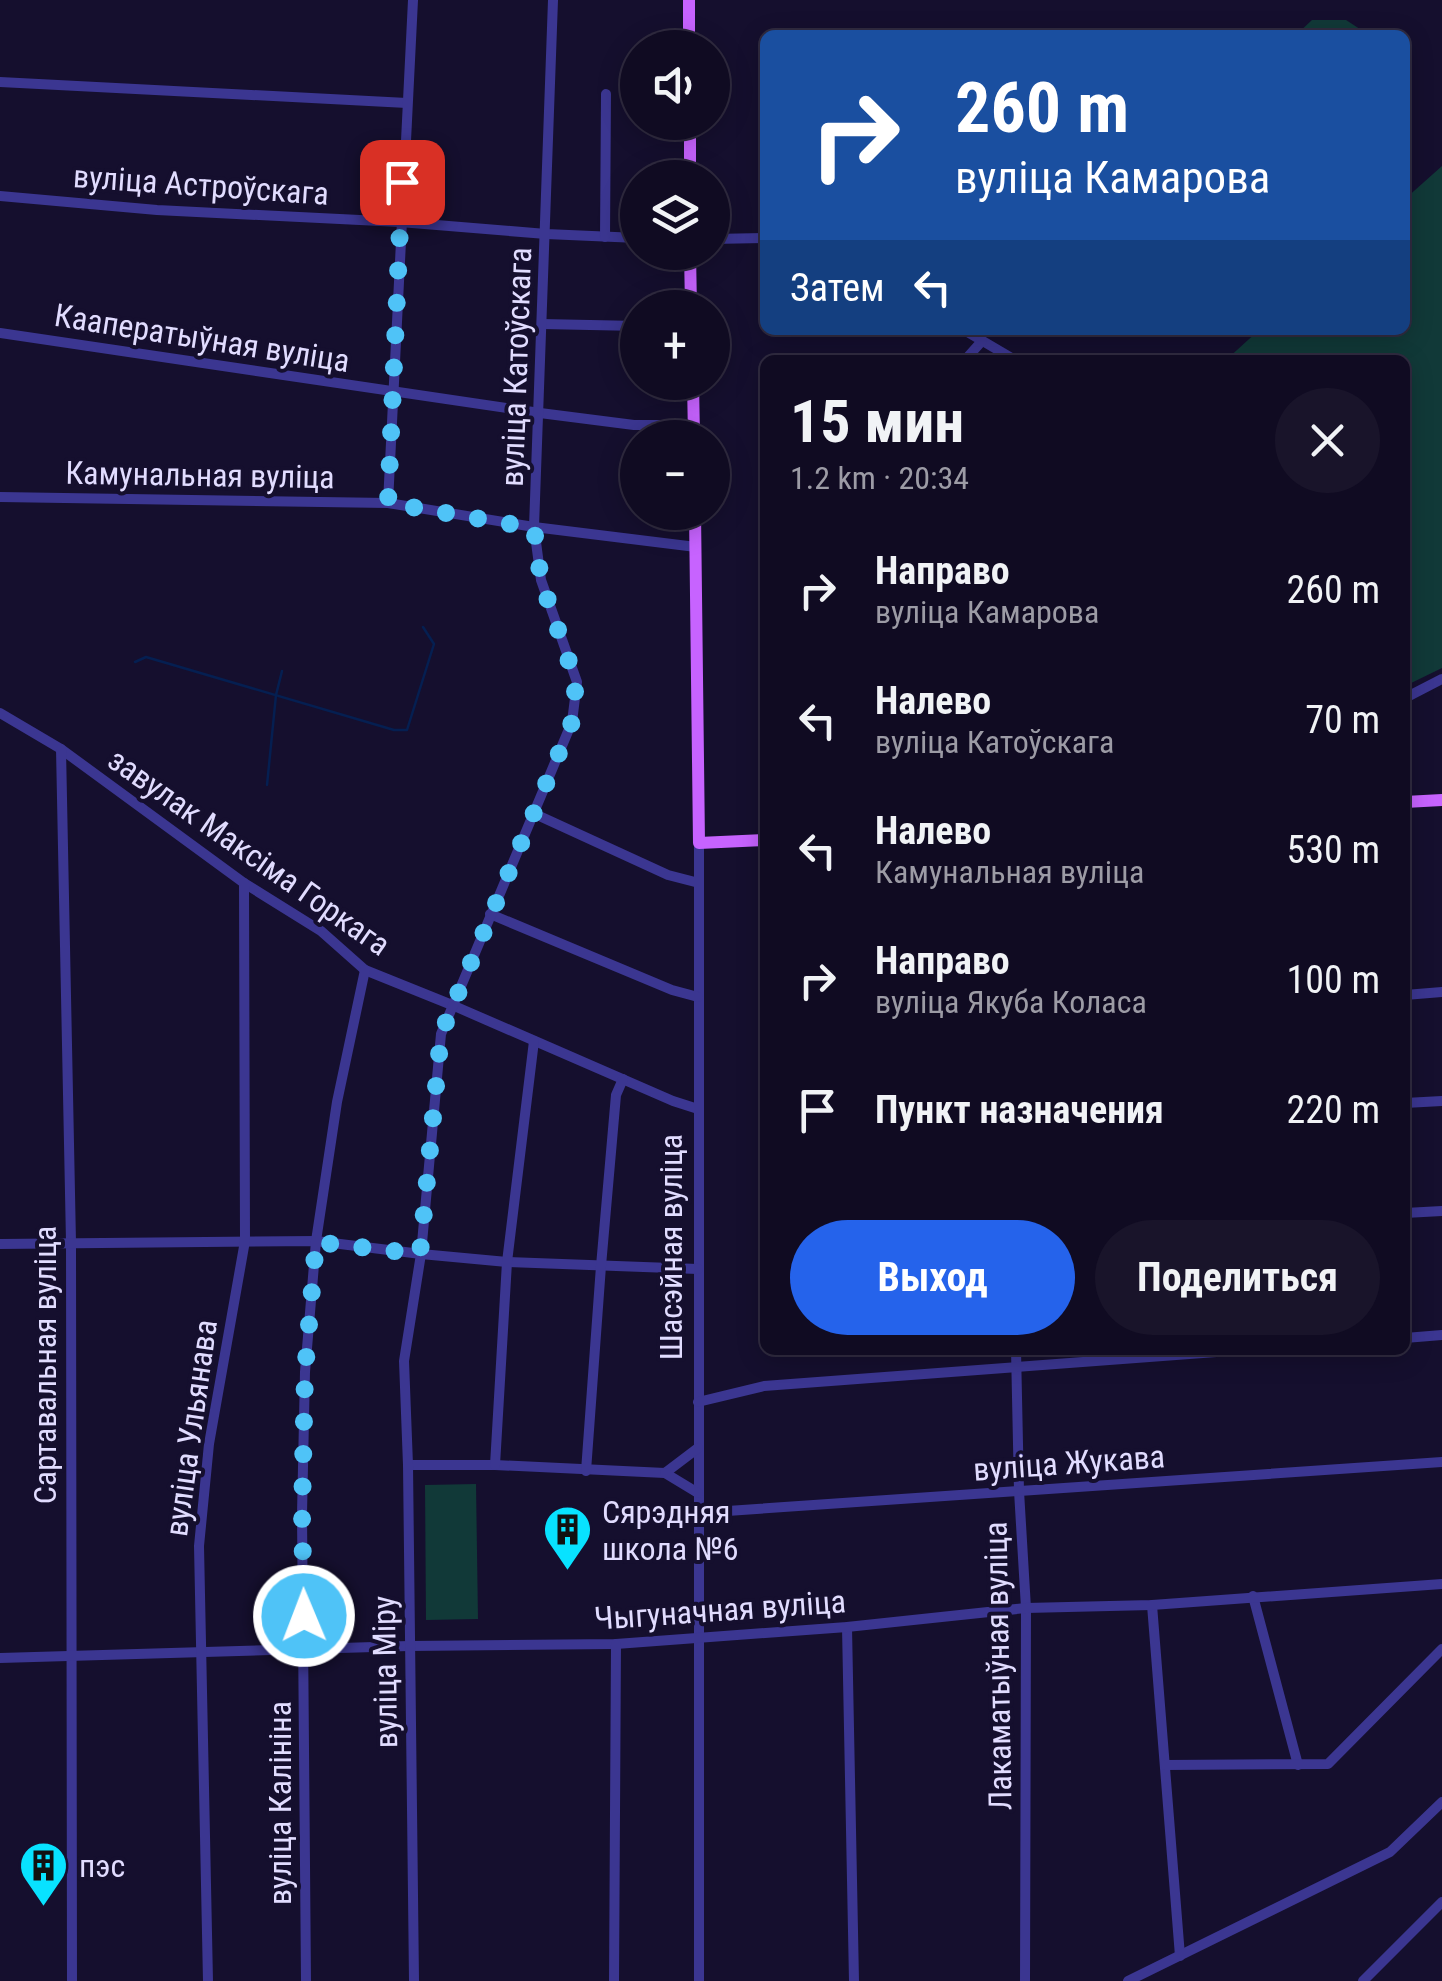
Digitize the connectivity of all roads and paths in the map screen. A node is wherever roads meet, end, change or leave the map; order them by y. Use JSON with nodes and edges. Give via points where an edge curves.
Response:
{"nodes":[{"id":1,"x":414,"y":0,"type":"edge"},
{"id":2,"x":553,"y":0,"type":"edge"},
{"id":3,"x":690,"y":0,"type":"edge"},
{"id":4,"x":690,"y":30,"type":"edge"},
{"id":5,"x":0,"y":82,"type":"edge"},
{"id":6,"x":606,"y":94,"type":"dead end"},
{"id":7,"x":406,"y":103,"type":"junction"},
{"id":8,"x":0,"y":196,"type":"edge"},
{"id":9,"x":400,"y":222,"type":"junction"},
{"id":10,"x":546,"y":234,"type":"junction"},
{"id":11,"x":605,"y":237,"type":"junction"},
{"id":12,"x":620,"y":237,"type":"edge"},
{"id":13,"x":760,"y":238,"type":"edge"},
{"id":14,"x":730,"y":239,"type":"edge"},
{"id":15,"x":542,"y":324,"type":"junction"},
{"id":16,"x":620,"y":326,"type":"edge"},
{"id":17,"x":0,"y":333,"type":"edge"},
{"id":18,"x":972,"y":335,"type":"edge"},
{"id":19,"x":982,"y":341,"type":"junction"},
{"id":20,"x":970,"y":355,"type":"edge"},
{"id":21,"x":1006,"y":355,"type":"edge"},
{"id":22,"x":393,"y":392,"type":"junction"},
{"id":23,"x":540,"y":413,"type":"junction"},
{"id":24,"x":620,"y":423,"type":"edge"},
{"id":25,"x":0,"y":498,"type":"edge"},
{"id":26,"x":388,"y":503,"type":"junction"},
{"id":27,"x":534,"y":528,"type":"junction"},
{"id":28,"x":696,"y":530,"type":"edge"},
{"id":29,"x":696,"y":547,"type":"junction"},
{"id":30,"x":1442,"y":680,"type":"edge"},
{"id":31,"x":1410,"y":696,"type":"edge"},
{"id":32,"x":0,"y":713,"type":"edge"},
{"id":33,"x":61,"y":749,"type":"junction"},
{"id":34,"x":1442,"y":800,"type":"edge"},
{"id":35,"x":1410,"y":802,"type":"edge"},
{"id":36,"x":535,"y":814,"type":"junction"},
{"id":37,"x":760,"y":840,"type":"edge"},
{"id":38,"x":698,"y":843,"type":"junction"},
{"id":39,"x":244,"y":883,"type":"junction"},
{"id":40,"x":698,"y":883,"type":"junction"},
{"id":41,"x":490,"y":914,"type":"junction"},
{"id":42,"x":364,"y":970,"type":"junction"},
{"id":43,"x":1442,"y":992,"type":"edge"},
{"id":44,"x":1410,"y":995,"type":"edge"},
{"id":45,"x":698,"y":997,"type":"junction"},
{"id":46,"x":452,"y":1005,"type":"junction"},
{"id":47,"x":534,"y":1042,"type":"junction"},
{"id":48,"x":623,"y":1079,"type":"junction"},
{"id":49,"x":1442,"y":1100,"type":"edge"},
{"id":50,"x":1410,"y":1103,"type":"edge"},
{"id":51,"x":698,"y":1110,"type":"junction"},
{"id":52,"x":1442,"y":1211,"type":"edge"},
{"id":53,"x":1410,"y":1213,"type":"edge"},
{"id":54,"x":244,"y":1241,"type":"junction"},
{"id":55,"x":71,"y":1242,"type":"junction"},
{"id":56,"x":316,"y":1242,"type":"junction"},
{"id":57,"x":0,"y":1244,"type":"edge"},
{"id":58,"x":420,"y":1254,"type":"junction"},
{"id":59,"x":506,"y":1262,"type":"junction"},
{"id":60,"x":600,"y":1266,"type":"junction"},
{"id":61,"x":698,"y":1270,"type":"junction"},
{"id":62,"x":1442,"y":1335,"type":"edge"},
{"id":63,"x":1410,"y":1338,"type":"edge"},
{"id":64,"x":1016,"y":1355,"type":"edge"},
{"id":65,"x":1177,"y":1355,"type":"edge"},
{"id":66,"x":404,"y":1362,"type":"joint"},
{"id":67,"x":1017,"y":1367,"type":"junction"},
{"id":68,"x":698,"y":1402,"type":"junction"},
{"id":69,"x":698,"y":1448,"type":"junction"},
{"id":70,"x":1442,"y":1462,"type":"edge"},
{"id":71,"x":408,"y":1464,"type":"junction"},
{"id":72,"x":495,"y":1465,"type":"junction"},
{"id":73,"x":586,"y":1471,"type":"junction"},
{"id":74,"x":665,"y":1474,"type":"junction"},
{"id":75,"x":1019,"y":1491,"type":"junction"},
{"id":76,"x":698,"y":1492,"type":"junction"},
{"id":77,"x":698,"y":1513,"type":"junction"},
{"id":78,"x":1442,"y":1584,"type":"edge"},
{"id":79,"x":1253,"y":1596,"type":"junction"},
{"id":80,"x":1152,"y":1605,"type":"junction"},
{"id":81,"x":1026,"y":1608,"type":"junction"},
{"id":82,"x":847,"y":1627,"type":"junction"},
{"id":83,"x":698,"y":1637,"type":"junction"},
{"id":84,"x":616,"y":1644,"type":"junction"},
{"id":85,"x":409,"y":1646,"type":"junction"},
{"id":86,"x":1442,"y":1649,"type":"edge"},
{"id":87,"x":305,"y":1650,"type":"junction"},
{"id":88,"x":200,"y":1653,"type":"junction"},
{"id":89,"x":70,"y":1657,"type":"junction"},
{"id":90,"x":0,"y":1658,"type":"edge"},
{"id":91,"x":1165,"y":1765,"type":"junction"},
{"id":92,"x":1298,"y":1765,"type":"junction"},
{"id":93,"x":1442,"y":1802,"type":"edge"},
{"id":94,"x":1442,"y":1902,"type":"edge"},
{"id":95,"x":1180,"y":1956,"type":"junction"},
{"id":96,"x":72,"y":1981,"type":"edge"},
{"id":97,"x":208,"y":1981,"type":"edge"},
{"id":98,"x":306,"y":1981,"type":"edge"},
{"id":99,"x":414,"y":1981,"type":"edge"},
{"id":100,"x":614,"y":1981,"type":"edge"},
{"id":101,"x":699,"y":1981,"type":"edge"},
{"id":102,"x":854,"y":1981,"type":"edge"},
{"id":103,"x":1025,"y":1981,"type":"edge"},
{"id":104,"x":1128,"y":1981,"type":"edge"},
{"id":105,"x":1363,"y":1981,"type":"edge"}],
"edges":[{"from":1,"to":7,"type":"street"},
{"from":2,"to":10,"type":"street","name":"вуліца Катоўскага"},
{"from":3,"to":4,"type":"main road"},
{"from":5,"to":7,"type":"street"},
{"from":6,"to":11,"type":"street"},
{"from":7,"to":9,"type":"street"},
{"from":8,"to":9,"type":"street","name":"вуліца Астроўскага"},
{"from":9,"to":10,"type":"street","name":"вуліца Астроўскага"},
{"from":9,"to":22,"type":"street"},
{"from":10,"to":11,"type":"street","name":"вуліца Астроўскага"},
{"from":10,"to":15,"type":"street","name":"вуліца Катоўскага"},
{"from":11,"to":12,"type":"street","name":"вуліца Астроўскага"},
{"from":13,"to":14,"type":"street"},
{"from":15,"to":16,"type":"street"},
{"from":15,"to":23,"type":"street","name":"вуліца Катоўскага"},
{"from":17,"to":22,"type":"street","name":"Кааператыўная вуліца"},
{"from":18,"to":19,"type":"street"},
{"from":19,"to":20,"type":"street"},
{"from":19,"to":21,"type":"street"},
{"from":22,"to":23,"type":"street","name":"Кааператыўная вуліца"},
{"from":22,"to":26,"type":"street"},
{"from":23,"to":24,"type":"street","name":"Кааператыўная вуліца"},
{"from":23,"to":27,"type":"street","name":"вуліца Катоўскага"},
{"from":25,"to":26,"type":"street","name":"Камунальная вуліца"},
{"from":26,"to":27,"type":"street","name":"Камунальная вуліца"},
{"from":27,"to":29,"type":"street","name":"Камунальная вуліца"},
{"from":27,"to":36,"type":"street","name":"вуліца Катоўскага","via":[[541,580],[576,682],[572,722]]},
{"from":28,"to":29,"type":"main road","name":"Шасэйная вуліца"},
{"from":29,"to":38,"type":"main road","name":"Шасэйная вуліца"},
{"from":30,"to":31,"type":"street"},
{"from":32,"to":33,"type":"street","name":"завулак Максіма Горкага"},
{"from":33,"to":39,"type":"street","name":"завулак Максіма Горкага"},
{"from":33,"to":55,"type":"street","name":"Сартавальная вуліца"},
{"from":34,"to":35,"type":"main road"},
{"from":36,"to":40,"type":"street"},
{"from":36,"to":41,"type":"street","name":"вуліца Катоўскага"},
{"from":37,"to":38,"type":"main road"},
{"from":38,"to":40,"type":"street","name":"Шасэйная вуліца"},
{"from":39,"to":42,"type":"street","name":"завулак Максіма Горкага","via":[[321,931]]},
{"from":39,"to":54,"type":"street","name":"вуліца Ульянава"},
{"from":40,"to":45,"type":"street","name":"Шасэйная вуліца"},
{"from":41,"to":45,"type":"street"},
{"from":41,"to":46,"type":"street","name":"вуліца Катоўскага"},
{"from":42,"to":46,"type":"street","name":"завулак Максіма Горкага"},
{"from":42,"to":56,"type":"street","name":"вуліца Калініна"},
{"from":43,"to":44,"type":"street"},
{"from":45,"to":51,"type":"street","name":"Шасэйная вуліца"},
{"from":46,"to":47,"type":"street","name":"завулак Максіма Горкага"},
{"from":46,"to":58,"type":"street","name":"вуліца Катоўскага","via":[[441,1034]]},
{"from":47,"to":48,"type":"street","name":"завулак Максіма Горкага"},
{"from":47,"to":59,"type":"street"},
{"from":48,"to":51,"type":"street","name":"завулак Максіма Горкага"},
{"from":48,"to":60,"type":"street"},
{"from":49,"to":50,"type":"street"},
{"from":51,"to":61,"type":"street","name":"Шасэйная вуліца"},
{"from":52,"to":53,"type":"street"},
{"from":54,"to":55,"type":"street"},
{"from":54,"to":56,"type":"street"},
{"from":54,"to":88,"type":"street","name":"вуліца Ульянава","via":[[209,1444],[199,1546]]},
{"from":55,"to":57,"type":"street"},
{"from":55,"to":89,"type":"street","name":"Сартавальная вуліца"},
{"from":56,"to":58,"type":"street"},
{"from":56,"to":87,"type":"street","name":"вуліца Калініна","via":[[305,1372]]},
{"from":58,"to":59,"type":"street"},
{"from":58,"to":66,"type":"street","name":"вуліца Катоўскага"},
{"from":59,"to":60,"type":"street"},
{"from":59,"to":72,"type":"street"},
{"from":60,"to":61,"type":"street"},
{"from":60,"to":73,"type":"street"},
{"from":61,"to":68,"type":"street","name":"Шасэйная вуліца"},
{"from":62,"to":63,"type":"street"},
{"from":64,"to":67,"type":"street","name":"Лакаматыўная вуліца"},
{"from":65,"to":67,"type":"street"},
{"from":66,"to":71,"type":"street","name":"вуліца Міру"},
{"from":67,"to":68,"type":"street","via":[[764,1386]]},
{"from":67,"to":75,"type":"street","name":"Лакаматыўная вуліца"},
{"from":68,"to":69,"type":"street","name":"Шасэйная вуліца"},
{"from":69,"to":74,"type":"street"},
{"from":69,"to":76,"type":"street","name":"Шасэйная вуліца"},
{"from":70,"to":75,"type":"street","name":"вуліца Жукава"},
{"from":71,"to":72,"type":"street"},
{"from":71,"to":85,"type":"street","name":"вуліца Міру"},
{"from":72,"to":73,"type":"street"},
{"from":73,"to":74,"type":"street"},
{"from":74,"to":76,"type":"street"},
{"from":75,"to":77,"type":"street","name":"вуліца Жукава"},
{"from":75,"to":81,"type":"street","name":"Лакаматыўная вуліца"},
{"from":76,"to":77,"type":"street","name":"Шасэйная вуліца"},
{"from":77,"to":83,"type":"street","name":"Шасэйная вуліца"},
{"from":78,"to":79,"type":"street","name":"Чыгуначная вуліца"},
{"from":79,"to":80,"type":"street","name":"Чыгуначная вуліца"},
{"from":79,"to":92,"type":"street"},
{"from":80,"to":81,"type":"street","name":"Чыгуначная вуліца"},
{"from":80,"to":91,"type":"street"},
{"from":81,"to":82,"type":"street","name":"Чыгуначная вуліца"},
{"from":81,"to":103,"type":"street","name":"Лакаматыўная вуліца"},
{"from":82,"to":83,"type":"street","name":"Чыгуначная вуліца"},
{"from":82,"to":102,"type":"street"},
{"from":83,"to":84,"type":"street","name":"Чыгуначная вуліца"},
{"from":83,"to":101,"type":"street","name":"Шасэйная вуліца"},
{"from":84,"to":85,"type":"street","name":"Чыгуначная вуліца"},
{"from":84,"to":100,"type":"street"},
{"from":85,"to":87,"type":"street","name":"Чыгуначная вуліца"},
{"from":85,"to":99,"type":"street","name":"вуліца Міру"},
{"from":86,"to":92,"type":"street","via":[[1328,1764]]},
{"from":87,"to":88,"type":"street","name":"Чыгуначная вуліца"},
{"from":87,"to":98,"type":"street","name":"вуліца Калініна"},
{"from":88,"to":89,"type":"street","name":"Чыгуначная вуліца"},
{"from":88,"to":97,"type":"street","name":"вуліца Ульянава"},
{"from":89,"to":90,"type":"street","name":"Чыгуначная вуліца"},
{"from":89,"to":96,"type":"street","name":"Сартавальная вуліца"},
{"from":91,"to":92,"type":"street"},
{"from":91,"to":95,"type":"street"},
{"from":93,"to":95,"type":"street","via":[[1390,1852]]},
{"from":94,"to":105,"type":"street"},
{"from":95,"to":104,"type":"street"}]}
